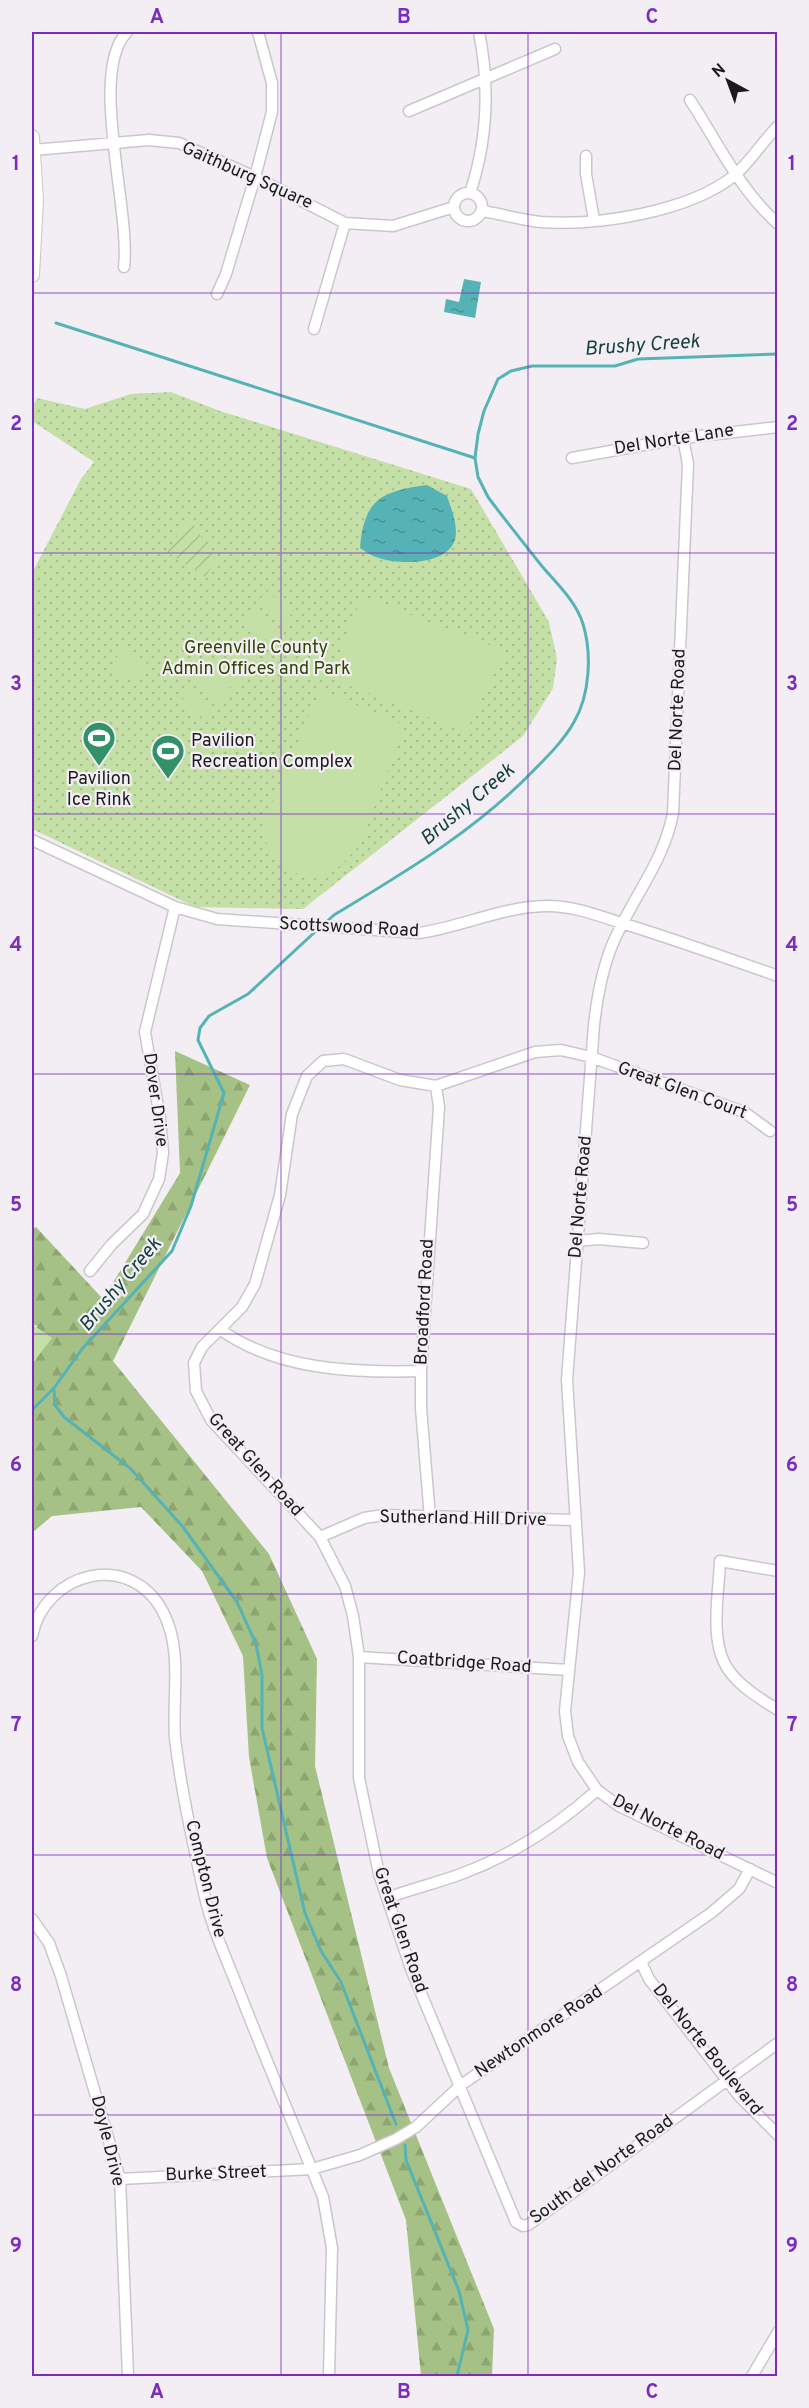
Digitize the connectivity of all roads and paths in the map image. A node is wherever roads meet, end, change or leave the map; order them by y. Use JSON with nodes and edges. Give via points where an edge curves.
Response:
{"nodes":[{"id":1,"x":127,"y":32,"type":"edge"},
{"id":2,"x":258,"y":32,"type":"edge"},
{"id":3,"x":479,"y":32,"type":"edge"},
{"id":4,"x":555,"y":49,"type":"dead end"},
{"id":5,"x":485,"y":77,"type":"junction"},
{"id":6,"x":690,"y":100,"type":"dead end"},
{"id":7,"x":409,"y":111,"type":"dead end"},
{"id":8,"x":777,"y":126,"type":"edge"},
{"id":9,"x":115,"y":142,"type":"junction"},
{"id":10,"x":32,"y":143,"type":"edge"},
{"id":11,"x":586,"y":156,"type":"dead end"},
{"id":12,"x":735,"y":175,"type":"junction"},
{"id":13,"x":255,"y":177,"type":"junction"},
{"id":14,"x":470,"y":193,"type":"junction"},
{"id":15,"x":454,"y":207,"type":"junction"},
{"id":16,"x":482,"y":211,"type":"junction"},
{"id":17,"x":594,"y":220,"type":"junction"},
{"id":18,"x":345,"y":223,"type":"junction"},
{"id":19,"x":777,"y":224,"type":"edge"},
{"id":20,"x":124,"y":267,"type":"dead end"},
{"id":21,"x":32,"y":276,"type":"edge"},
{"id":22,"x":217,"y":294,"type":"dead end"},
{"id":23,"x":314,"y":329,"type":"dead end"},
{"id":24,"x":777,"y":427,"type":"edge"},
{"id":25,"x":683,"y":438,"type":"junction"},
{"id":26,"x":572,"y":458,"type":"dead end"},
{"id":27,"x":32,"y":840,"type":"edge"},
{"id":28,"x":175,"y":907,"type":"junction"},
{"id":29,"x":623,"y":924,"type":"junction"},
{"id":30,"x":777,"y":976,"type":"edge"},
{"id":31,"x":591,"y":1057,"type":"junction"},
{"id":32,"x":436,"y":1086,"type":"junction"},
{"id":33,"x":770,"y":1131,"type":"dead end"},
{"id":34,"x":577,"y":1241,"type":"junction"},
{"id":35,"x":643,"y":1243,"type":"dead end"},
{"id":36,"x":90,"y":1271,"type":"dead end"},
{"id":37,"x":221,"y":1330,"type":"junction"},
{"id":38,"x":421,"y":1371,"type":"junction"},
{"id":39,"x":430,"y":1518,"type":"junction"},
{"id":40,"x":574,"y":1520,"type":"junction"},
{"id":41,"x":320,"y":1537,"type":"junction"},
{"id":42,"x":777,"y":1571,"type":"edge"},
{"id":43,"x":32,"y":1636,"type":"edge"},
{"id":44,"x":359,"y":1657,"type":"junction"},
{"id":45,"x":569,"y":1670,"type":"junction"},
{"id":46,"x":777,"y":1710,"type":"edge"},
{"id":47,"x":597,"y":1790,"type":"junction"},
{"id":48,"x":750,"y":1869,"type":"junction"},
{"id":49,"x":777,"y":1883,"type":"edge"},
{"id":50,"x":387,"y":1898,"type":"junction"},
{"id":51,"x":32,"y":1919,"type":"edge"},
{"id":52,"x":640,"y":1962,"type":"junction"},
{"id":53,"x":777,"y":2043,"type":"edge"},
{"id":54,"x":726,"y":2080,"type":"junction"},
{"id":55,"x":461,"y":2085,"type":"junction"},
{"id":56,"x":777,"y":2135,"type":"edge"},
{"id":57,"x":312,"y":2169,"type":"junction"},
{"id":58,"x":120,"y":2179,"type":"junction"},
{"id":59,"x":777,"y":2332,"type":"edge"},
{"id":60,"x":128,"y":2376,"type":"edge"},
{"id":61,"x":329,"y":2376,"type":"edge"},
{"id":62,"x":752,"y":2376,"type":"edge"}],
"edges":[{"from":1,"to":9,"type":"street","via":[[117,45],[111,66]]},
{"from":2,"to":13,"type":"street","via":[[273,96],[269,130]]},
{"from":3,"to":5,"type":"street"},
{"from":4,"to":5,"type":"street"},
{"from":5,"to":7,"type":"street"},
{"from":5,"to":14,"type":"street","via":[[486,122]]},
{"from":6,"to":12,"type":"street"},
{"from":8,"to":12,"type":"street"},
{"from":9,"to":10,"type":"street","name":"Gaithburg Square"},
{"from":9,"to":13,"type":"street","name":"Gaithburg Square","via":[[179,143]]},
{"from":9,"to":20,"type":"street","via":[[126,238]]},
{"from":10,"to":21,"type":"main road","via":[[36,203]]},
{"from":11,"to":17,"type":"street"},
{"from":12,"to":17,"type":"street","via":[[662,209]]},
{"from":12,"to":19,"type":"street","via":[[754,202]]},
{"from":13,"to":18,"type":"street","name":"Gaithburg Square"},
{"from":13,"to":22,"type":"street"},
{"from":14,"to":15,"type":"street","via":[[457,198]]},
{"from":14,"to":16,"type":"street","via":[[480,199]]},
{"from":15,"to":16,"type":"street","via":[[456,216],[464,221],[473,221]]},
{"from":15,"to":18,"type":"street","name":"Gaithburg Square","via":[[393,226]]},
{"from":16,"to":17,"type":"street","via":[[542,222]]},
{"from":18,"to":23,"type":"street"},
{"from":24,"to":25,"type":"street","name":"Del Norte Lane"},
{"from":25,"to":26,"type":"street","name":"Del Norte Lane"},
{"from":25,"to":29,"type":"street","name":"Del Norte Road","via":[[688,464],[673,813],[661,856]]},
{"from":27,"to":28,"type":"street","name":"Scottswood Road"},
{"from":28,"to":29,"type":"street","name":"Scottswood Road","via":[[223,920],[419,933],[544,906],[575,909]]},
{"from":28,"to":36,"type":"street","name":"Dover Drive","via":[[145,1032],[160,1118],[163,1153],[159,1179],[143,1214]]},
{"from":29,"to":30,"type":"street","name":"Scottswood Road"},
{"from":29,"to":31,"type":"street","name":"Del Norte Road","via":[[613,942],[600,986]]},
{"from":31,"to":32,"type":"street","name":"Great Glen Road","via":[[561,1050],[535,1052]]},
{"from":31,"to":33,"type":"street","name":"Great Glen Court","via":[[744,1112]]},
{"from":31,"to":34,"type":"street","name":"Del Norte Road"},
{"from":32,"to":37,"type":"street","name":"Great Glen Road","via":[[400,1080],[344,1059],[329,1059],[316,1065],[303,1084],[292,1114],[280,1195],[255,1284],[242,1307]]},
{"from":32,"to":38,"type":"street","name":"Broadford Road","via":[[439,1107]]},
{"from":34,"to":35,"type":"street"},
{"from":34,"to":40,"type":"street","name":"Del Norte Road","via":[[567,1380]]},
{"from":37,"to":38,"type":"street","via":[[254,1350],[309,1365]]},
{"from":37,"to":41,"type":"street","name":"Great Glen Road","via":[[202,1347],[194,1364],[194,1381],[201,1403],[226,1439]]},
{"from":38,"to":39,"type":"street","name":"Broadford Road"},
{"from":39,"to":40,"type":"street","name":"Sutherland Hill Drive"},
{"from":39,"to":41,"type":"street","name":"Sutherland Hill Drive","via":[[372,1516]]},
{"from":40,"to":45,"type":"street","name":"Del Norte Road","via":[[579,1572]]},
{"from":41,"to":44,"type":"street","name":"Great Glen Road","via":[[348,1597]]},
{"from":42,"to":46,"type":"street","via":[[720,1561],[718,1641],[729,1671],[750,1692]]},
{"from":43,"to":57,"type":"street","name":"Compton Drive","via":[[48,1599],[69,1582],[88,1576],[117,1577],[135,1584],[155,1599],[162,1610],[172,1641],[180,1770],[210,1915]]},
{"from":44,"to":45,"type":"street","name":"Coatbridge Road"},
{"from":44,"to":50,"type":"street","name":"Great Glen Road","via":[[359,1778]]},
{"from":45,"to":47,"type":"street","name":"Del Norte Road","via":[[565,1711],[568,1736],[578,1762]]},
{"from":47,"to":48,"type":"street","name":"Del Norte Road","via":[[619,1806]]},
{"from":47,"to":50,"type":"street","via":[[561,1820],[507,1853],[461,1874]]},
{"from":48,"to":49,"type":"street"},
{"from":48,"to":52,"type":"street","name":"Newtonmore Road","via":[[729,1899]]},
{"from":50,"to":55,"type":"street","name":"Great Glen Road","via":[[411,1970]]},
{"from":51,"to":58,"type":"street","name":"Doyle Drive","via":[[49,1943],[61,1976]]},
{"from":52,"to":54,"type":"street","name":"Del Norte Boulevard"},
{"from":52,"to":55,"type":"street","name":"Newtonmore Road"},
{"from":53,"to":54,"type":"street","name":"South del Norte Road"},
{"from":54,"to":55,"type":"street","name":"South del Norte Road","via":[[524,2226],[514,2217]]},
{"from":54,"to":56,"type":"street","name":"Del Norte Boulevard"},
{"from":55,"to":57,"type":"street","name":"Newtonmore Road","via":[[406,2134],[360,2155]]},
{"from":57,"to":58,"type":"street","name":"Burke Street"},
{"from":57,"to":61,"type":"street","name":"Compton Drive","via":[[330,2227]]},
{"from":58,"to":60,"type":"street","name":"Doyle Drive"},
{"from":59,"to":62,"type":"street"}]}
